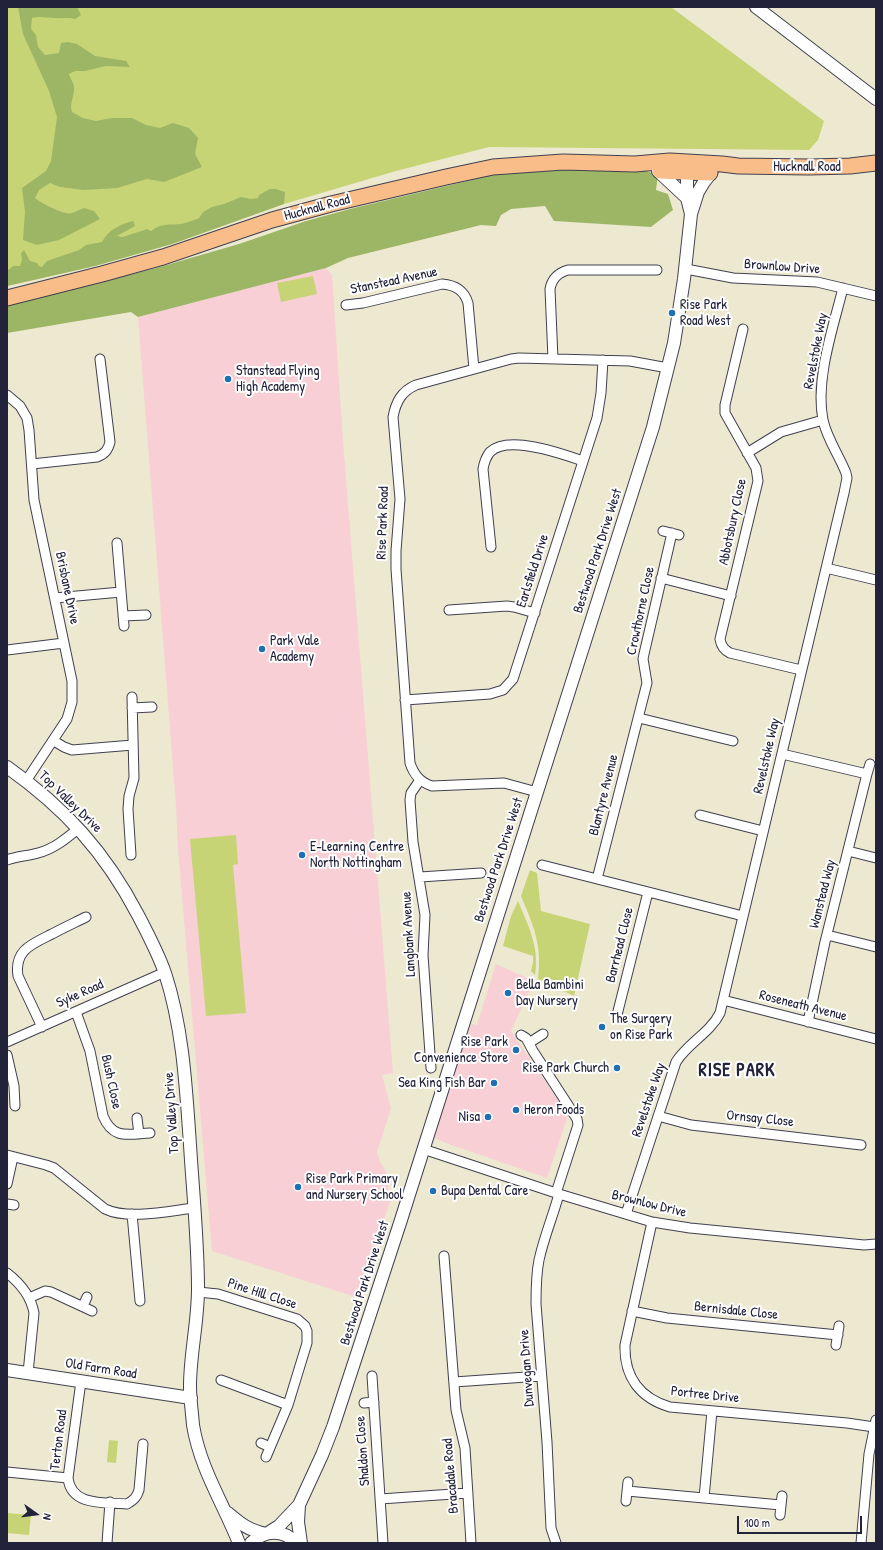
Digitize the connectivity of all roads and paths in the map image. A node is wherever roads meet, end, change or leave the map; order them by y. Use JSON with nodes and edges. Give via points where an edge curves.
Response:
{"nodes":[{"id":1,"x":756,"y":7,"type":"edge"},
{"id":2,"x":876,"y":99,"type":"edge"},
{"id":3,"x":876,"y":163,"type":"edge"},
{"id":4,"x":635,"y":164,"type":"junction"},
{"id":5,"x":697,"y":169,"type":"junction"},
{"id":6,"x":658,"y":171,"type":"junction"},
{"id":7,"x":687,"y":198,"type":"junction"},
{"id":8,"x":691,"y":214,"type":"junction"},
{"id":9,"x":686,"y":269,"type":"junction"},
{"id":10,"x":657,"y":270,"type":"dead end"},
{"id":11,"x":843,"y":288,"type":"junction"},
{"id":12,"x":876,"y":296,"type":"edge"},
{"id":13,"x":7,"y":298,"type":"edge"},
{"id":14,"x":346,"y":305,"type":"dead end"},
{"id":15,"x":743,"y":329,"type":"dead end"},
{"id":16,"x":100,"y":359,"type":"dead end"},
{"id":17,"x":553,"y":359,"type":"junction"},
{"id":18,"x":603,"y":360,"type":"junction"},
{"id":19,"x":668,"y":368,"type":"junction"},
{"id":20,"x":101,"y":369,"type":"junction"},
{"id":21,"x":474,"y":369,"type":"junction"},
{"id":22,"x":92,"y":370,"type":"dead end"},
{"id":23,"x":7,"y":395,"type":"edge"},
{"id":24,"x":823,"y":420,"type":"junction"},
{"id":25,"x":747,"y":453,"type":"junction"},
{"id":26,"x":584,"y":461,"type":"junction"},
{"id":27,"x":32,"y":464,"type":"junction"},
{"id":28,"x":671,"y":533,"type":"dead end"},
{"id":29,"x":117,"y":544,"type":"dead end"},
{"id":30,"x":491,"y":547,"type":"dead end"},
{"id":31,"x":826,"y":568,"type":"junction"},
{"id":32,"x":662,"y":578,"type":"junction"},
{"id":33,"x":876,"y":580,"type":"edge"},
{"id":34,"x":121,"y":592,"type":"junction"},
{"id":35,"x":730,"y":596,"type":"junction"},
{"id":36,"x":55,"y":598,"type":"junction"},
{"id":37,"x":449,"y":610,"type":"dead end"},
{"id":38,"x":535,"y":612,"type":"junction"},
{"id":39,"x":146,"y":615,"type":"dead end"},
{"id":40,"x":123,"y":616,"type":"junction"},
{"id":41,"x":124,"y":626,"type":"dead end"},
{"id":42,"x":64,"y":644,"type":"junction"},
{"id":43,"x":7,"y":650,"type":"edge"},
{"id":44,"x":801,"y":670,"type":"junction"},
{"id":45,"x":132,"y":697,"type":"dead end"},
{"id":46,"x":405,"y":700,"type":"junction"},
{"id":47,"x":152,"y":707,"type":"dead end"},
{"id":48,"x":132,"y":708,"type":"junction"},
{"id":49,"x":638,"y":718,"type":"junction"},
{"id":50,"x":54,"y":741,"type":"junction"},
{"id":51,"x":727,"y":743,"type":"dead end"},
{"id":52,"x":133,"y":745,"type":"junction"},
{"id":53,"x":782,"y":754,"type":"junction"},
{"id":54,"x":870,"y":764,"type":"dead end"},
{"id":55,"x":7,"y":767,"type":"edge"},
{"id":56,"x":867,"y":774,"type":"junction"},
{"id":57,"x":420,"y":780,"type":"junction"},
{"id":58,"x":26,"y":781,"type":"junction"},
{"id":59,"x":537,"y":792,"type":"junction"},
{"id":60,"x":700,"y":815,"type":"dead end"},
{"id":61,"x":79,"y":828,"type":"junction"},
{"id":62,"x":763,"y":830,"type":"junction"},
{"id":63,"x":848,"y":851,"type":"junction"},
{"id":64,"x":131,"y":855,"type":"dead end"},
{"id":65,"x":8,"y":857,"type":"edge"},
{"id":66,"x":876,"y":858,"type":"edge"},
{"id":67,"x":542,"y":865,"type":"dead end"},
{"id":68,"x":481,"y":873,"type":"dead end"},
{"id":69,"x":420,"y":877,"type":"junction"},
{"id":70,"x":598,"y":879,"type":"junction"},
{"id":71,"x":648,"y":892,"type":"junction"},
{"id":72,"x":743,"y":916,"type":"junction"},
{"id":73,"x":86,"y":917,"type":"dead end"},
{"id":74,"x":75,"y":922,"type":"junction"},
{"id":75,"x":79,"y":931,"type":"dead end"},
{"id":76,"x":827,"y":935,"type":"junction"},
{"id":77,"x":876,"y":947,"type":"edge"},
{"id":78,"x":165,"y":972,"type":"junction"},
{"id":79,"x":723,"y":1000,"type":"junction"},
{"id":80,"x":610,"y":1002,"type":"dead end"},
{"id":81,"x":620,"y":1004,"type":"junction"},
{"id":82,"x":76,"y":1012,"type":"junction"},
{"id":83,"x":617,"y":1015,"type":"dead end"},
{"id":84,"x":808,"y":1022,"type":"junction"},
{"id":85,"x":42,"y":1026,"type":"junction"},
{"id":86,"x":543,"y":1034,"type":"dead end"},
{"id":87,"x":521,"y":1035,"type":"dead end"},
{"id":88,"x":876,"y":1039,"type":"edge"},
{"id":89,"x":7,"y":1042,"type":"edge"},
{"id":90,"x":529,"y":1043,"type":"junction"},
{"id":91,"x":7,"y":1056,"type":"edge"},
{"id":92,"x":431,"y":1068,"type":"dead end"},
{"id":93,"x":15,"y":1095,"type":"junction"},
{"id":94,"x":24,"y":1095,"type":"dead end"},
{"id":95,"x":15,"y":1106,"type":"dead end"},
{"id":96,"x":658,"y":1116,"type":"junction"},
{"id":97,"x":137,"y":1118,"type":"dead end"},
{"id":98,"x":150,"y":1133,"type":"dead end"},
{"id":99,"x":139,"y":1134,"type":"junction"},
{"id":100,"x":861,"y":1144,"type":"dead end"},
{"id":101,"x":423,"y":1149,"type":"junction"},
{"id":102,"x":10,"y":1156,"type":"edge"},
{"id":103,"x":7,"y":1184,"type":"edge"},
{"id":104,"x":558,"y":1193,"type":"junction"},
{"id":105,"x":194,"y":1208,"type":"junction"},
{"id":106,"x":132,"y":1214,"type":"junction"},
{"id":107,"x":626,"y":1214,"type":"junction"},
{"id":108,"x":652,"y":1222,"type":"junction"},
{"id":109,"x":876,"y":1244,"type":"edge"},
{"id":110,"x":444,"y":1256,"type":"dead end"},
{"id":111,"x":7,"y":1273,"type":"edge"},
{"id":112,"x":198,"y":1292,"type":"junction"},
{"id":113,"x":129,"y":1293,"type":"dead end"},
{"id":114,"x":87,"y":1297,"type":"dead end"},
{"id":115,"x":29,"y":1298,"type":"junction"},
{"id":116,"x":83,"y":1306,"type":"junction"},
{"id":117,"x":92,"y":1311,"type":"dead end"},
{"id":118,"x":632,"y":1311,"type":"junction"},
{"id":119,"x":836,"y":1345,"type":"dead end"},
{"id":120,"x":7,"y":1370,"type":"edge"},
{"id":121,"x":28,"y":1373,"type":"junction"},
{"id":122,"x":372,"y":1376,"type":"dead end"},
{"id":123,"x":541,"y":1376,"type":"junction"},
{"id":124,"x":221,"y":1380,"type":"dead end"},
{"id":125,"x":80,"y":1381,"type":"junction"},
{"id":126,"x":454,"y":1382,"type":"junction"},
{"id":127,"x":230,"y":1384,"type":"junction"},
{"id":128,"x":190,"y":1392,"type":"junction"},
{"id":129,"x":227,"y":1393,"type":"dead end"},
{"id":130,"x":374,"y":1402,"type":"junction"},
{"id":131,"x":364,"y":1403,"type":"dead end"},
{"id":132,"x":288,"y":1405,"type":"junction"},
{"id":133,"x":712,"y":1411,"type":"junction"},
{"id":134,"x":875,"y":1423,"type":"edge"},
{"id":135,"x":261,"y":1443,"type":"dead end"},
{"id":136,"x":142,"y":1444,"type":"dead end"},
{"id":137,"x":270,"y":1447,"type":"junction"},
{"id":138,"x":266,"y":1457,"type":"dead end"},
{"id":139,"x":7,"y":1472,"type":"edge"},
{"id":140,"x":68,"y":1478,"type":"junction"},
{"id":141,"x":468,"y":1493,"type":"junction"},
{"id":142,"x":704,"y":1498,"type":"junction"},
{"id":143,"x":380,"y":1499,"type":"junction"},
{"id":144,"x":626,"y":1501,"type":"dead end"},
{"id":145,"x":110,"y":1502,"type":"junction"},
{"id":146,"x":299,"y":1505,"type":"junction"},
{"id":147,"x":225,"y":1510,"type":"junction"},
{"id":148,"x":780,"y":1515,"type":"dead end"},
{"id":149,"x":267,"y":1533,"type":"junction"},
{"id":150,"x":107,"y":1543,"type":"edge"},
{"id":151,"x":239,"y":1543,"type":"edge"},
{"id":152,"x":251,"y":1543,"type":"edge"},
{"id":153,"x":296,"y":1543,"type":"edge"},
{"id":154,"x":300,"y":1543,"type":"edge"},
{"id":155,"x":383,"y":1543,"type":"edge"},
{"id":156,"x":471,"y":1543,"type":"edge"},
{"id":157,"x":556,"y":1543,"type":"edge"},
{"id":158,"x":861,"y":1543,"type":"edge"}],
"edges":[{"from":1,"to":2,"type":"street"},
{"from":3,"to":5,"type":"main road","name":"Hucknall Road","via":[[822,167],[738,166],[723,173]]},
{"from":4,"to":5,"type":"main road","name":"Hucknall Road","via":[[670,161]]},
{"from":4,"to":6,"type":"main road","name":"Hucknall Road"},
{"from":4,"to":13,"type":"main road","name":"Hucknall Road","via":[[563,162],[493,167],[446,176],[272,220],[163,257]]},
{"from":5,"to":6,"type":"main road","name":"Hucknall Road"},
{"from":5,"to":7,"type":"street"},
{"from":5,"to":8,"type":"street","via":[[704,182]]},
{"from":6,"to":7,"type":"street"},
{"from":7,"to":8,"type":"street"},
{"from":8,"to":9,"type":"street","name":"Bestwood Park Drive West"},
{"from":9,"to":11,"type":"street","name":"Brownlow Drive","via":[[726,277],[817,282]]},
{"from":9,"to":19,"type":"street","name":"Bestwood Park Drive West"},
{"from":10,"to":17,"type":"street","via":[[568,270],[558,274],[550,289]]},
{"from":11,"to":12,"type":"street","name":"Brownlow Drive"},
{"from":11,"to":24,"type":"street","name":"Revelstoke Way","via":[[823,370]]},
{"from":14,"to":21,"type":"street","name":"Stanstead Avenue","via":[[363,304],[442,284],[459,288],[468,303]]},
{"from":15,"to":25,"type":"street","name":"Abbotsbury Close","via":[[725,410],[726,417]]},
{"from":16,"to":20,"type":"street"},
{"from":17,"to":18,"type":"street","name":"Rise Park Road"},
{"from":17,"to":21,"type":"street","name":"Rise Park Road","via":[[511,359]]},
{"from":18,"to":19,"type":"street","name":"Rise Park Road","via":[[630,361]]},
{"from":18,"to":26,"type":"street","name":"Earlsfield Drive","via":[[600,407]]},
{"from":19,"to":59,"type":"street","name":"Bestwood Park Drive West","via":[[651,434]]},
{"from":20,"to":22,"type":"street"},
{"from":20,"to":27,"type":"street","via":[[110,442],[108,449],[97,457]]},
{"from":21,"to":46,"type":"street","name":"Rise Park Road","via":[[408,388],[396,405],[393,417],[400,498],[396,569]]},
{"from":23,"to":27,"type":"street","name":"Brisbane Drive","via":[[20,406],[27,418]]},
{"from":24,"to":25,"type":"street","via":[[781,432]]},
{"from":24,"to":31,"type":"street","name":"Revelstoke Way","via":[[847,478]]},
{"from":25,"to":35,"type":"street","name":"Abbotsbury Close","via":[[756,468],[758,481]]},
{"from":26,"to":30,"type":"street","via":[[554,450],[527,446],[505,446],[491,451],[483,469]]},
{"from":26,"to":38,"type":"street","name":"Earlsfield Drive"},
{"from":27,"to":36,"type":"street","name":"Brisbane Drive","via":[[34,500]]},
{"from":28,"to":32,"type":"street","name":"Crowthorne Close"},
{"from":29,"to":34,"type":"street","via":[[114,554]]},
{"from":31,"to":33,"type":"street"},
{"from":31,"to":44,"type":"street","name":"Revelstoke Way"},
{"from":32,"to":35,"type":"street"},
{"from":32,"to":49,"type":"street","name":"Crowthorne Close","via":[[644,654],[648,680]]},
{"from":34,"to":36,"type":"street"},
{"from":34,"to":40,"type":"street"},
{"from":35,"to":44,"type":"street","name":"Abbotsbury Close","via":[[720,639],[724,650]]},
{"from":36,"to":42,"type":"street","name":"Brisbane Drive"},
{"from":37,"to":38,"type":"street","via":[[507,606]]},
{"from":38,"to":46,"type":"street","name":"Earlsfield Drive","via":[[513,679],[503,690],[490,694]]},
{"from":39,"to":40,"type":"street"},
{"from":40,"to":41,"type":"street"},
{"from":42,"to":43,"type":"street"},
{"from":42,"to":50,"type":"street","name":"Brisbane Drive","via":[[72,681],[72,702],[67,719]]},
{"from":44,"to":53,"type":"street","name":"Revelstoke Way"},
{"from":45,"to":48,"type":"street"},
{"from":46,"to":57,"type":"street","name":"Rise Park Road","via":[[410,763]]},
{"from":47,"to":48,"type":"street"},
{"from":48,"to":52,"type":"street"},
{"from":49,"to":51,"type":"street"},
{"from":49,"to":70,"type":"street","name":"Blantyre Avenue"},
{"from":50,"to":52,"type":"street","via":[[72,750]]},
{"from":50,"to":58,"type":"street","name":"Brisbane Drive"},
{"from":52,"to":64,"type":"street","via":[[134,778],[128,804],[127,845]]},
{"from":53,"to":56,"type":"street"},
{"from":53,"to":62,"type":"street","name":"Revelstoke Way"},
{"from":54,"to":56,"type":"street","name":"Wanstead Way"},
{"from":55,"to":58,"type":"street","name":"Top Valley Drive"},
{"from":56,"to":63,"type":"street","name":"Wanstead Way"},
{"from":57,"to":59,"type":"street","via":[[426,784],[440,786],[504,783]]},
{"from":57,"to":69,"type":"street","name":"Langbank Avenue","via":[[411,793],[410,800],[413,842]]},
{"from":58,"to":61,"type":"street","name":"Top Valley Drive"},
{"from":59,"to":101,"type":"street","name":"Bestwood Park Drive West"},
{"from":60,"to":62,"type":"street"},
{"from":61,"to":65,"type":"street","via":[[68,838],[38,854]]},
{"from":61,"to":78,"type":"street","name":"Top Valley Drive","via":[[102,855],[123,886],[152,940]]},
{"from":62,"to":72,"type":"street","name":"Revelstoke Way"},
{"from":63,"to":66,"type":"street"},
{"from":63,"to":76,"type":"street","name":"Wanstead Way"},
{"from":67,"to":70,"type":"street","via":[[554,863]]},
{"from":68,"to":69,"type":"street"},
{"from":69,"to":92,"type":"street","name":"Langbank Avenue","via":[[425,915],[423,955],[434,1042]]},
{"from":70,"to":71,"type":"street"},
{"from":71,"to":72,"type":"street"},
{"from":71,"to":81,"type":"street","name":"Barrhead Close"},
{"from":72,"to":79,"type":"street","name":"Revelstoke Way"},
{"from":73,"to":74,"type":"street"},
{"from":74,"to":75,"type":"street"},
{"from":74,"to":85,"type":"street","via":[[29,945],[19,959],[18,976]]},
{"from":76,"to":77,"type":"street"},
{"from":76,"to":84,"type":"street","name":"Wanstead Way"},
{"from":78,"to":82,"type":"street","name":"Syke Road"},
{"from":78,"to":105,"type":"street","name":"Top Valley Drive","via":[[182,1048]]},
{"from":79,"to":84,"type":"street","name":"Roseneath Avenue"},
{"from":79,"to":96,"type":"street","name":"Revelstoke Way","via":[[714,1023],[676,1062]]},
{"from":80,"to":81,"type":"street","name":"Barrhead Close"},
{"from":81,"to":83,"type":"street","name":"Barrhead Close"},
{"from":82,"to":85,"type":"street","name":"Syke Road"},
{"from":82,"to":99,"type":"street","name":"Bush Close","via":[[90,1051],[106,1123],[110,1129],[123,1135]]},
{"from":84,"to":88,"type":"street","name":"Roseneath Avenue"},
{"from":85,"to":89,"type":"street","name":"Syke Road"},
{"from":86,"to":90,"type":"street"},
{"from":87,"to":90,"type":"street","name":"Dunvegan Drive"},
{"from":90,"to":104,"type":"street","name":"Dunvegan Drive","via":[[577,1119],[578,1125]]},
{"from":91,"to":93,"type":"street"},
{"from":93,"to":94,"type":"street"},
{"from":93,"to":95,"type":"street"},
{"from":96,"to":100,"type":"street","name":"Ornsay Close","via":[[690,1125]]},
{"from":96,"to":107,"type":"street","name":"Revelstoke Way"},
{"from":97,"to":99,"type":"street","name":"Bush Close"},
{"from":98,"to":99,"type":"street","name":"Bush Close"},
{"from":101,"to":104,"type":"street","name":"Brownlow Drive"},
{"from":101,"to":146,"type":"street","name":"Bestwood Park Drive West","via":[[337,1415]]},
{"from":102,"to":103,"type":"street"},
{"from":102,"to":106,"type":"street","via":[[46,1164],[105,1209],[113,1213]]},
{"from":104,"to":107,"type":"street","name":"Brownlow Drive"},
{"from":104,"to":123,"type":"street","name":"Dunvegan Drive","via":[[542,1246],[537,1273],[536,1304]]},
{"from":105,"to":106,"type":"street"},
{"from":105,"to":112,"type":"street","name":"Top Valley Drive"},
{"from":106,"to":113,"type":"street","via":[[140,1297]]},
{"from":107,"to":108,"type":"street","name":"Brownlow Drive"},
{"from":108,"to":109,"type":"street","name":"Brownlow Drive","via":[[690,1228],[864,1245]]},
{"from":108,"to":118,"type":"street","name":"Portree Drive"},
{"from":110,"to":126,"type":"street","name":"Bracadale Road"},
{"from":111,"to":115,"type":"street"},
{"from":112,"to":128,"type":"street","name":"Top Valley Drive"},
{"from":112,"to":132,"type":"street","name":"Pine Hill Close","via":[[218,1294],[297,1319],[305,1326],[307,1344]]},
{"from":114,"to":116,"type":"street"},
{"from":115,"to":116,"type":"street","via":[[45,1291]]},
{"from":115,"to":121,"type":"street","via":[[34,1320]]},
{"from":116,"to":117,"type":"street"},
{"from":118,"to":119,"type":"street","name":"Bernisdale Close","via":[[667,1318],[838,1330]]},
{"from":118,"to":133,"type":"street","name":"Portree Drive","via":[[624,1357],[628,1371],[637,1386],[660,1404]]},
{"from":120,"to":121,"type":"street","name":"Old Farm Road"},
{"from":121,"to":125,"type":"street","name":"Old Farm Road"},
{"from":122,"to":130,"type":"street","name":"Shaldon Close"},
{"from":123,"to":126,"type":"street"},
{"from":123,"to":157,"type":"street","name":"Dunvegan Drive","via":[[551,1528]]},
{"from":124,"to":127,"type":"street"},
{"from":125,"to":128,"type":"street","name":"Old Farm Road","via":[[175,1395]]},
{"from":125,"to":140,"type":"street","name":"Terton Road"},
{"from":126,"to":141,"type":"street","name":"Bracadale Road","via":[[456,1410],[465,1448]]},
{"from":127,"to":129,"type":"street"},
{"from":127,"to":132,"type":"street"},
{"from":128,"to":147,"type":"street","name":"Top Valley Drive","via":[[198,1447],[205,1470]]},
{"from":130,"to":131,"type":"street","name":"Shaldon Close"},
{"from":130,"to":143,"type":"street","name":"Shaldon Close"},
{"from":132,"to":137,"type":"street","name":"Pine Hill Close"},
{"from":133,"to":134,"type":"street","name":"Portree Drive","via":[[847,1423]]},
{"from":133,"to":142,"type":"street"},
{"from":134,"to":158,"type":"street","via":[[867,1465]]},
{"from":135,"to":137,"type":"street"},
{"from":136,"to":145,"type":"street","name":"Terton Road","via":[[137,1496],[128,1504]]},
{"from":137,"to":138,"type":"street","name":"Pine Hill Close"},
{"from":139,"to":140,"type":"street"},
{"from":140,"to":145,"type":"street","name":"Terton Road","via":[[72,1491],[80,1498]]},
{"from":141,"to":143,"type":"street","name":"Shaldon Close"},
{"from":141,"to":156,"type":"street","name":"Bracadale Road"},
{"from":142,"to":144,"type":"street","via":[[627,1487]]},
{"from":142,"to":148,"type":"street","via":[[782,1500]]},
{"from":143,"to":155,"type":"street","name":"Shaldon Close"},
{"from":145,"to":150,"type":"street"},
{"from":146,"to":149,"type":"street","name":"Bestwood Park Drive West","via":[[279,1526]]},
{"from":146,"to":154,"type":"street","name":"Bestwood Park Drive West"},
{"from":147,"to":149,"type":"street","name":"Top Valley Drive","via":[[240,1524],[251,1530]]},
{"from":147,"to":151,"type":"street","name":"Top Valley Drive"},
{"from":149,"to":152,"type":"street","name":"Bestwood Park Drive West"},
{"from":149,"to":153,"type":"street","via":[[286,1535]]}]}
